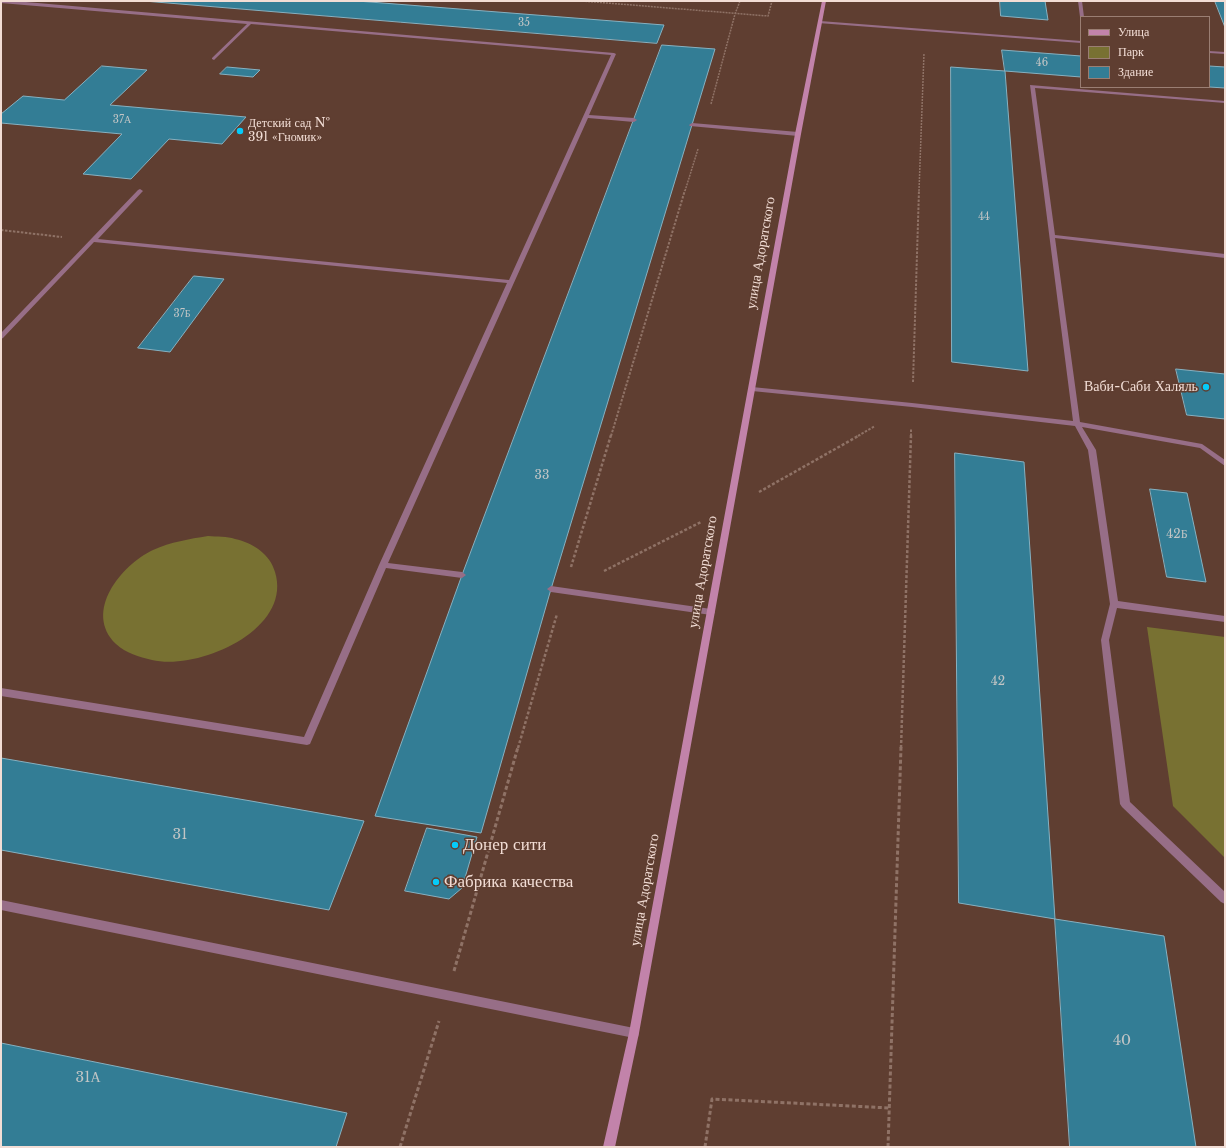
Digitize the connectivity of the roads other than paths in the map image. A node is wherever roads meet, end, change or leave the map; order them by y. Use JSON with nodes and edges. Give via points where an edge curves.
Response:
{"nodes":[{"id":1,"x":824,"y":1,"type":"edge"},
{"id":2,"x":1080,"y":1,"type":"edge"},
{"id":3,"x":1,"y":2,"type":"edge"},
{"id":4,"x":23,"y":2,"type":"edge"},
{"id":5,"x":1082,"y":16,"type":"edge"},
{"id":6,"x":820,"y":22,"type":"junction"},
{"id":7,"x":250,"y":23,"type":"junction"},
{"id":8,"x":1080,"y":42,"type":"edge"},
{"id":9,"x":1210,"y":52,"type":"edge"},
{"id":10,"x":1225,"y":53,"type":"edge"},
{"id":11,"x":214,"y":60,"type":"dead end"},
{"id":12,"x":1225,"y":102,"type":"edge"},
{"id":13,"x":586,"y":116,"type":"junction"},
{"id":14,"x":634,"y":120,"type":"dead end"},
{"id":15,"x":692,"y":125,"type":"dead end"},
{"id":16,"x":798,"y":134,"type":"junction"},
{"id":17,"x":140,"y":191,"type":"dead end"},
{"id":18,"x":1052,"y":236,"type":"junction"},
{"id":19,"x":93,"y":240,"type":"junction"},
{"id":20,"x":1225,"y":256,"type":"edge"},
{"id":21,"x":512,"y":282,"type":"junction"},
{"id":22,"x":1,"y":337,"type":"edge"},
{"id":23,"x":752,"y":389,"type":"junction"},
{"id":24,"x":1077,"y":424,"type":"junction"},
{"id":25,"x":1225,"y":464,"type":"edge"},
{"id":26,"x":383,"y":565,"type":"junction"},
{"id":27,"x":462,"y":575,"type":"dead end"},
{"id":28,"x":551,"y":589,"type":"dead end"},
{"id":29,"x":1114,"y":604,"type":"junction"},
{"id":30,"x":711,"y":612,"type":"junction"},
{"id":31,"x":1225,"y":619,"type":"edge"},
{"id":32,"x":1,"y":692,"type":"edge"},
{"id":33,"x":1225,"y":899,"type":"edge"},
{"id":34,"x":1,"y":905,"type":"edge"},
{"id":35,"x":634,"y":1033,"type":"junction"},
{"id":36,"x":610,"y":1147,"type":"edge"}],
"edges":[{"from":1,"to":6,"type":"street","name":"улица Адоратского"},
{"from":2,"to":5,"type":"lane"},
{"from":3,"to":4,"type":"lane"},
{"from":4,"to":7,"type":"lane"},
{"from":6,"to":8,"type":"lane"},
{"from":6,"to":16,"type":"street","name":"улица Адоратского"},
{"from":7,"to":11,"type":"lane"},
{"from":7,"to":13,"type":"lane","via":[[614,54]]},
{"from":9,"to":10,"type":"lane"},
{"from":12,"to":18,"type":"lane","via":[[1032,86]]},
{"from":13,"to":14,"type":"lane"},
{"from":13,"to":21,"type":"lane"},
{"from":15,"to":16,"type":"lane"},
{"from":16,"to":23,"type":"street","name":"улица Адоратского"},
{"from":17,"to":19,"type":"lane"},
{"from":18,"to":20,"type":"lane"},
{"from":18,"to":24,"type":"lane"},
{"from":19,"to":21,"type":"lane"},
{"from":19,"to":22,"type":"lane"},
{"from":21,"to":26,"type":"lane"},
{"from":23,"to":24,"type":"lane"},
{"from":23,"to":30,"type":"street","name":"улица Адоратского"},
{"from":24,"to":25,"type":"lane","via":[[1202,446]]},
{"from":24,"to":29,"type":"lane","via":[[1092,450]]},
{"from":26,"to":27,"type":"lane"},
{"from":26,"to":32,"type":"lane","via":[[306,741]]},
{"from":28,"to":30,"type":"lane"},
{"from":29,"to":31,"type":"lane"},
{"from":29,"to":33,"type":"lane","via":[[1105,640],[1125,804]]},
{"from":30,"to":35,"type":"street","name":"улица Адоратского"},
{"from":34,"to":35,"type":"lane"},
{"from":35,"to":36,"type":"street","name":"улица Адоратского"}]}
